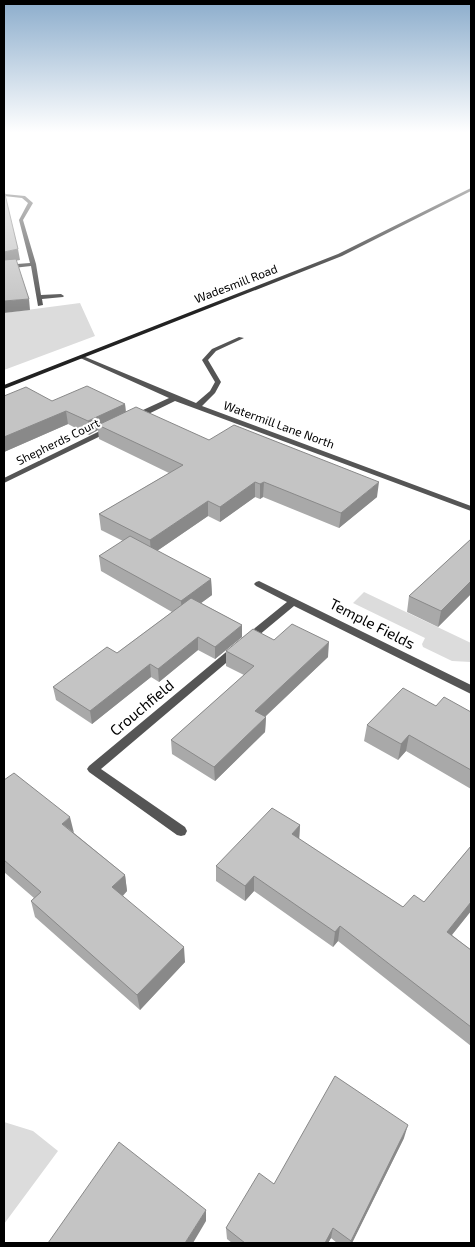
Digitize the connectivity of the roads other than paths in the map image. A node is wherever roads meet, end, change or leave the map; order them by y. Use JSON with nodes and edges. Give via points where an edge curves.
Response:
{"nodes":[{"id":1,"x":467,"y":191,"type":"edge"},
{"id":2,"x":4,"y":195,"type":"edge"},
{"id":3,"x":33,"y":264,"type":"junction"},
{"id":4,"x":4,"y":268,"type":"edge"},
{"id":5,"x":60,"y":296,"type":"dead end"},
{"id":6,"x":39,"y":297,"type":"junction"},
{"id":7,"x":40,"y":305,"type":"dead end"},
{"id":8,"x":241,"y":338,"type":"dead end"},
{"id":9,"x":81,"y":357,"type":"junction"},
{"id":10,"x":4,"y":387,"type":"edge"},
{"id":11,"x":175,"y":398,"type":"junction"},
{"id":12,"x":197,"y":406,"type":"junction"},
{"id":13,"x":124,"y":423,"type":"edge"},
{"id":14,"x":115,"y":427,"type":"edge"},
{"id":15,"x":4,"y":481,"type":"edge"},
{"id":16,"x":471,"y":509,"type":"edge"},
{"id":17,"x":259,"y":584,"type":"dead end"},
{"id":18,"x":294,"y":601,"type":"junction"},
{"id":19,"x":471,"y":690,"type":"edge"},
{"id":20,"x":181,"y":831,"type":"dead end"}],
"edges":[{"from":1,"to":9,"type":"main road","name":"Wadesmill Road","via":[[340,256]]},
{"from":2,"to":3,"type":"street","via":[[23,197],[31,203],[21,220]]},
{"from":3,"to":4,"type":"street"},
{"from":3,"to":6,"type":"street"},
{"from":5,"to":6,"type":"street"},
{"from":6,"to":7,"type":"street"},
{"from":8,"to":12,"type":"street","via":[[214,350],[205,360],[218,382],[213,392]]},
{"from":9,"to":10,"type":"main road","name":"Wadesmill Road"},
{"from":9,"to":11,"type":"street","name":"Watermill Lane North"},
{"from":11,"to":12,"type":"street","name":"Watermill Lane North"},
{"from":11,"to":13,"type":"street"},
{"from":12,"to":16,"type":"street","name":"Watermill Lane North"},
{"from":14,"to":15,"type":"street","name":"Shepherds Court"},
{"from":17,"to":18,"type":"street","name":"Temple Fields"},
{"from":18,"to":19,"type":"street","name":"Temple Fields"},
{"from":18,"to":20,"type":"street","name":"Crouchfield","via":[[93,769]]}]}
